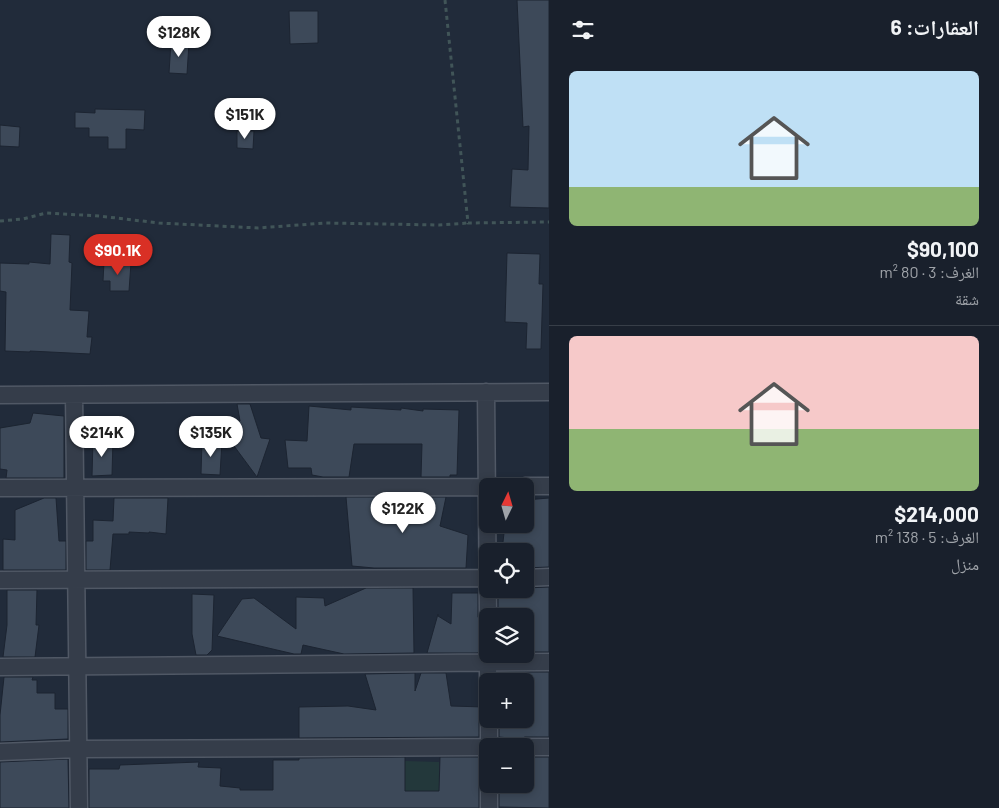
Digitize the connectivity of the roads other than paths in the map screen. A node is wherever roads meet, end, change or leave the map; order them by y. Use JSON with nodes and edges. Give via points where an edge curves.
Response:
{"nodes":[{"id":1,"x":486,"y":392,"type":"junction"},
{"id":2,"x":549,"y":392,"type":"edge"},
{"id":3,"x":0,"y":395,"type":"edge"},
{"id":4,"x":74,"y":395,"type":"junction"},
{"id":5,"x":487,"y":478,"type":"edge"},
{"id":6,"x":534,"y":486,"type":"edge"},
{"id":7,"x":549,"y":486,"type":"edge"},
{"id":8,"x":76,"y":487,"type":"junction"},
{"id":9,"x":479,"y":487,"type":"edge"},
{"id":10,"x":0,"y":488,"type":"edge"},
{"id":11,"x":549,"y":577,"type":"edge"},
{"id":12,"x":479,"y":578,"type":"edge"},
{"id":13,"x":534,"y":578,"type":"edge"},
{"id":14,"x":76,"y":579,"type":"junction"},
{"id":15,"x":0,"y":580,"type":"edge"},
{"id":16,"x":479,"y":658,"type":"edge"},
{"id":17,"x":534,"y":661,"type":"edge"},
{"id":18,"x":549,"y":662,"type":"edge"},
{"id":19,"x":77,"y":665,"type":"junction"},
{"id":20,"x":0,"y":667,"type":"edge"},
{"id":21,"x":479,"y":746,"type":"edge"},
{"id":22,"x":534,"y":747,"type":"edge"},
{"id":23,"x":549,"y":747,"type":"edge"},
{"id":24,"x":78,"y":749,"type":"junction"},
{"id":25,"x":0,"y":752,"type":"edge"},
{"id":26,"x":489,"y":793,"type":"edge"},
{"id":27,"x":79,"y":808,"type":"edge"},
{"id":28,"x":490,"y":808,"type":"edge"}],
"edges":[{"from":1,"to":2,"type":"street"},
{"from":1,"to":4,"type":"street"},
{"from":1,"to":5,"type":"street"},
{"from":3,"to":4,"type":"street"},
{"from":4,"to":8,"type":"street"},
{"from":6,"to":7,"type":"street"},
{"from":8,"to":9,"type":"street"},
{"from":8,"to":10,"type":"street"},
{"from":8,"to":14,"type":"street"},
{"from":11,"to":13,"type":"street"},
{"from":12,"to":14,"type":"street"},
{"from":14,"to":15,"type":"street"},
{"from":14,"to":19,"type":"street"},
{"from":16,"to":19,"type":"street"},
{"from":17,"to":18,"type":"street"},
{"from":19,"to":20,"type":"street"},
{"from":19,"to":24,"type":"street"},
{"from":21,"to":24,"type":"street"},
{"from":22,"to":23,"type":"street"},
{"from":24,"to":25,"type":"street"},
{"from":24,"to":27,"type":"street"},
{"from":26,"to":28,"type":"street"}]}
